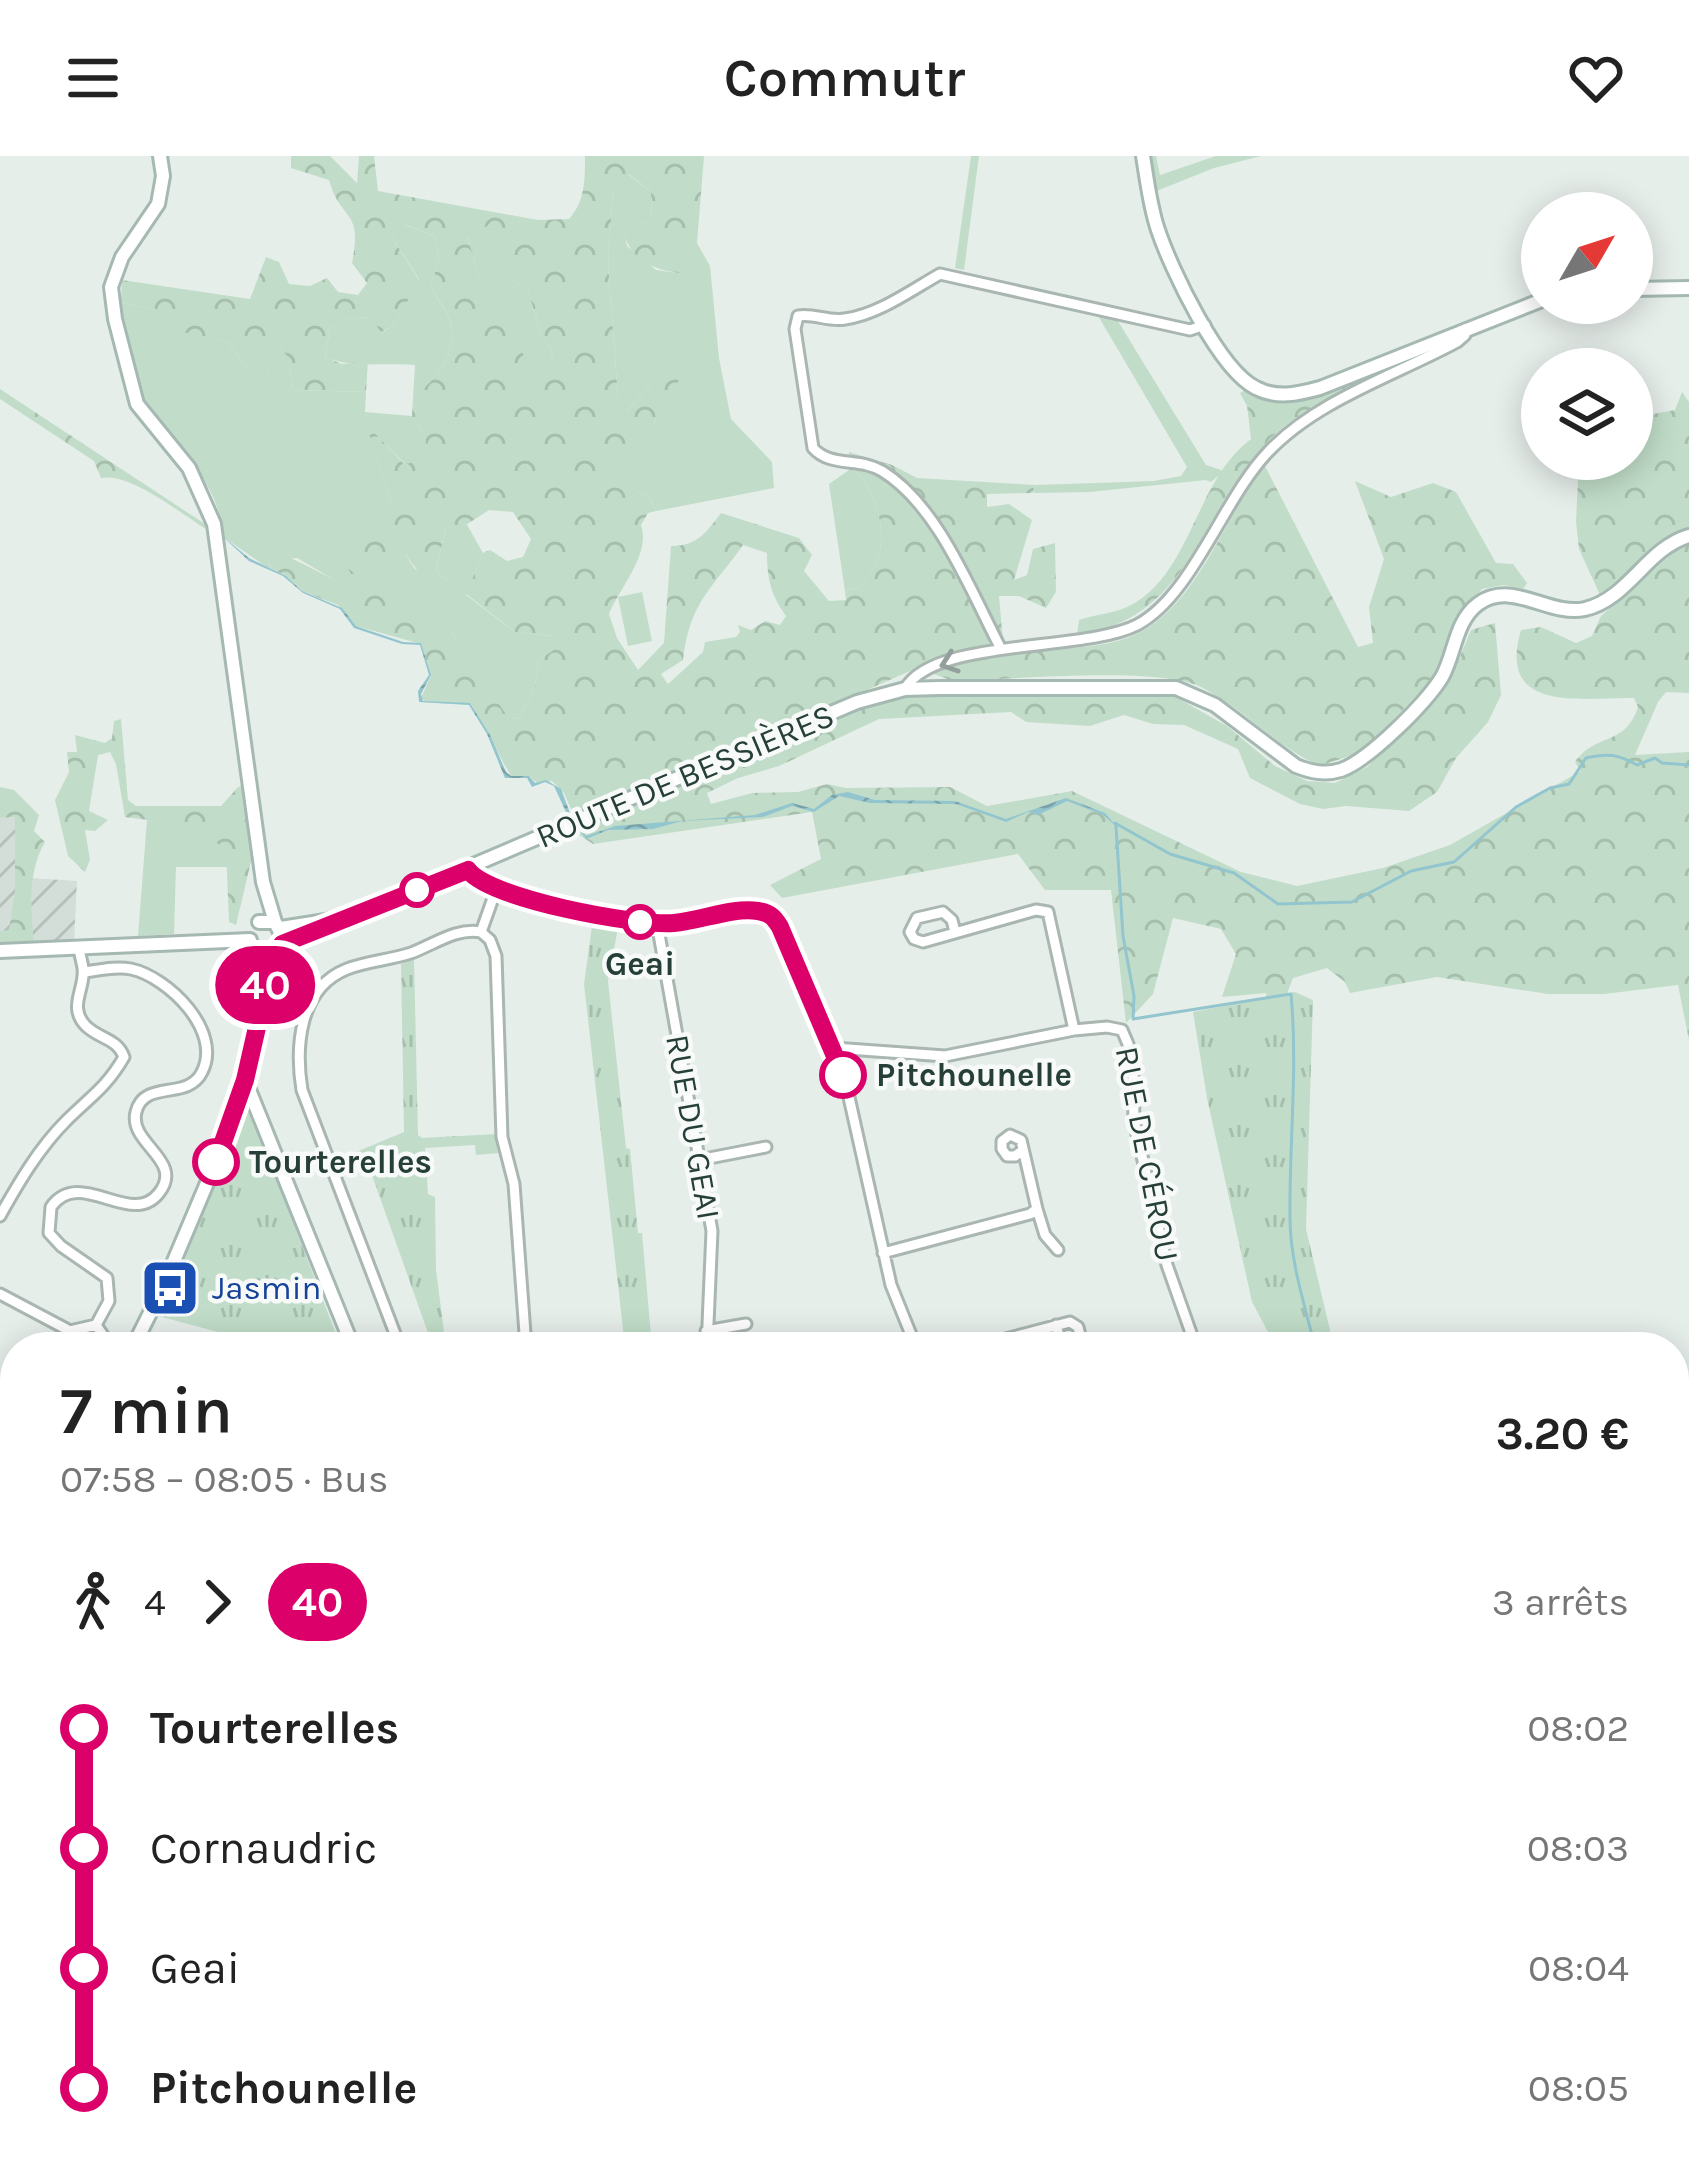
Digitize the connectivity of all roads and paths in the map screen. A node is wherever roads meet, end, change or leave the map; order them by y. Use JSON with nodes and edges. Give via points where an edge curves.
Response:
{"nodes":[{"id":1,"x":160,"y":156,"type":"edge"},
{"id":2,"x":1143,"y":156,"type":"edge"},
{"id":3,"x":1689,"y":288,"type":"edge"},
{"id":4,"x":1653,"y":289,"type":"edge"},
{"id":5,"x":1521,"y":308,"type":"edge"},
{"id":6,"x":1205,"y":325,"type":"junction"},
{"id":7,"x":1465,"y":329,"type":"junction"},
{"id":8,"x":1689,"y":536,"type":"edge"},
{"id":9,"x":1000,"y":649,"type":"junction"},
{"id":10,"x":905,"y":689,"type":"junction"},
{"id":11,"x":468,"y":870,"type":"junction"},
{"id":12,"x":263,"y":882,"type":"junction"},
{"id":13,"x":497,"y":887,"type":"junction"},
{"id":14,"x":332,"y":920,"type":"junction"},
{"id":15,"x":259,"y":922,"type":"junction"},
{"id":16,"x":657,"y":923,"type":"junction"},
{"id":17,"x":278,"y":925,"type":"junction"},
{"id":18,"x":481,"y":932,"type":"junction"},
{"id":19,"x":955,"y":932,"type":"junction"},
{"id":20,"x":250,"y":940,"type":"junction"},
{"id":21,"x":279,"y":947,"type":"junction"},
{"id":22,"x":79,"y":949,"type":"junction"},
{"id":23,"x":0,"y":951,"type":"edge"},
{"id":24,"x":260,"y":952,"type":"junction"},
{"id":25,"x":85,"y":972,"type":"junction"},
{"id":26,"x":257,"y":1016,"type":"junction"},
{"id":27,"x":1074,"y":1030,"type":"junction"},
{"id":28,"x":834,"y":1048,"type":"junction"},
{"id":29,"x":862,"y":1048,"type":"junction"},
{"id":30,"x":842,"y":1066,"type":"junction"},
{"id":31,"x":245,"y":1080,"type":"junction"},
{"id":32,"x":766,"y":1147,"type":"dead end"},
{"id":33,"x":1022,"y":1151,"type":"dead end"},
{"id":34,"x":699,"y":1160,"type":"junction"},
{"id":35,"x":0,"y":1186,"type":"edge"},
{"id":36,"x":13,"y":1193,"type":"junction"},
{"id":37,"x":1036,"y":1209,"type":"junction"},
{"id":38,"x":0,"y":1216,"type":"edge"},
{"id":39,"x":1058,"y":1250,"type":"dead end"},
{"id":40,"x":883,"y":1253,"type":"junction"},
{"id":41,"x":0,"y":1294,"type":"edge"},
{"id":42,"x":746,"y":1324,"type":"dead end"},
{"id":43,"x":96,"y":1325,"type":"junction"},
{"id":44,"x":1056,"y":1325,"type":"junction"},
{"id":45,"x":706,"y":1331,"type":"joint"},
{"id":46,"x":101,"y":1332,"type":"edge"},
{"id":47,"x":140,"y":1332,"type":"edge"},
{"id":48,"x":347,"y":1332,"type":"edge"},
{"id":49,"x":395,"y":1332,"type":"edge"},
{"id":50,"x":525,"y":1332,"type":"edge"},
{"id":51,"x":909,"y":1332,"type":"edge"},
{"id":52,"x":1030,"y":1332,"type":"edge"},
{"id":53,"x":1058,"y":1332,"type":"edge"},
{"id":54,"x":1079,"y":1332,"type":"edge"},
{"id":55,"x":1191,"y":1332,"type":"edge"}],
"edges":[{"from":1,"to":12,"type":"street","via":[[158,203],[111,286],[115,319],[137,404],[189,468],[209,508]]},
{"from":2,"to":6,"type":"street","via":[[1155,224]]},
{"from":3,"to":4,"type":"street"},
{"from":5,"to":7,"type":"street"},
{"from":6,"to":7,"type":"street","via":[[1242,380],[1279,395],[1320,388]]},
{"from":6,"to":9,"type":"street","via":[[1190,330],[940,274],[858,316],[798,316],[813,448],[832,460],[864,462],[917,497]]},
{"from":7,"to":9,"type":"street","via":[[1457,342],[1321,412],[1272,447],[1155,614],[1094,640]]},
{"from":8,"to":10,"type":"street","name":"ROUTE DE BESSIÈRES","via":[[1589,608],[1509,595],[1480,602],[1430,692],[1362,758],[1332,772],[1296,766],[1215,705],[1176,688]]},
{"from":9,"to":10,"type":"street","one_way":true,"via":[[935,668]]},
{"from":10,"to":11,"type":"street","name":"ROUTE DE BESSIÈRES","via":[[857,702]]},
{"from":11,"to":13,"type":"street"},
{"from":11,"to":14,"type":"street","name":"ROUTE DE BESSIÈRES"},
{"from":12,"to":15,"type":"street"},
{"from":12,"to":17,"type":"street"},
{"from":13,"to":16,"type":"street","via":[[599,918]]},
{"from":13,"to":18,"type":"street"},
{"from":14,"to":17,"type":"street","name":"ROUTE DE BESSIÈRES"},
{"from":14,"to":21,"type":"street","name":"ROUTE DE BESSIÈRES"},
{"from":15,"to":17,"type":"street"},
{"from":15,"to":20,"type":"street"},
{"from":16,"to":28,"type":"street","via":[[745,911],[776,919]]},
{"from":16,"to":34,"type":"street","name":"RUE DU GEAI"},
{"from":17,"to":21,"type":"street"},
{"from":18,"to":49,"type":"street","via":[[335,975],[311,1000],[298,1048],[302,1090]]},
{"from":18,"to":50,"type":"street","via":[[496,956],[502,1130]]},
{"from":19,"to":19,"type":"street","via":[[922,942],[910,932],[917,918],[944,912]]},
{"from":19,"to":27,"type":"street","via":[[1048,912]]},
{"from":20,"to":22,"type":"street"},
{"from":20,"to":24,"type":"street"},
{"from":21,"to":24,"type":"street"},
{"from":21,"to":26,"type":"street"},
{"from":22,"to":23,"type":"street"},
{"from":22,"to":25,"type":"street"},
{"from":24,"to":26,"type":"street"},
{"from":25,"to":36,"type":"street","via":[[78,1012],[124,1057]]},
{"from":25,"to":43,"type":"street","via":[[132,969],[159,983],[191,1012],[206,1054],[193,1084],[154,1091],[136,1111],[137,1130],[164,1166],[157,1196],[135,1205],[77,1191],[51,1207],[50,1232],[61,1246],[107,1278],[109,1301]]},
{"from":26,"to":31,"type":"street"},
{"from":27,"to":29,"type":"street","via":[[945,1056]]},
{"from":27,"to":55,"type":"street","name":"RUE DE CÉROU","via":[[1121,1030],[1128,1044],[1134,1121]]},
{"from":28,"to":29,"type":"street"},
{"from":28,"to":30,"type":"street"},
{"from":29,"to":30,"type":"street"},
{"from":30,"to":40,"type":"street"},
{"from":31,"to":47,"type":"street"},
{"from":31,"to":48,"type":"street"},
{"from":32,"to":34,"type":"street"},
{"from":33,"to":37,"type":"street"},
{"from":34,"to":45,"type":"street","name":"RUE DU GEAI","via":[[713,1248]]},
{"from":35,"to":36,"type":"street"},
{"from":36,"to":38,"type":"street"},
{"from":37,"to":39,"type":"street"},
{"from":37,"to":40,"type":"street"},
{"from":40,"to":51,"type":"street"},
{"from":41,"to":43,"type":"street","via":[[70,1331]]},
{"from":42,"to":45,"type":"street"},
{"from":43,"to":46,"type":"street"},
{"from":44,"to":52,"type":"street"},
{"from":44,"to":53,"type":"street"},
{"from":44,"to":54,"type":"street","via":[[1070,1322]]}]}
